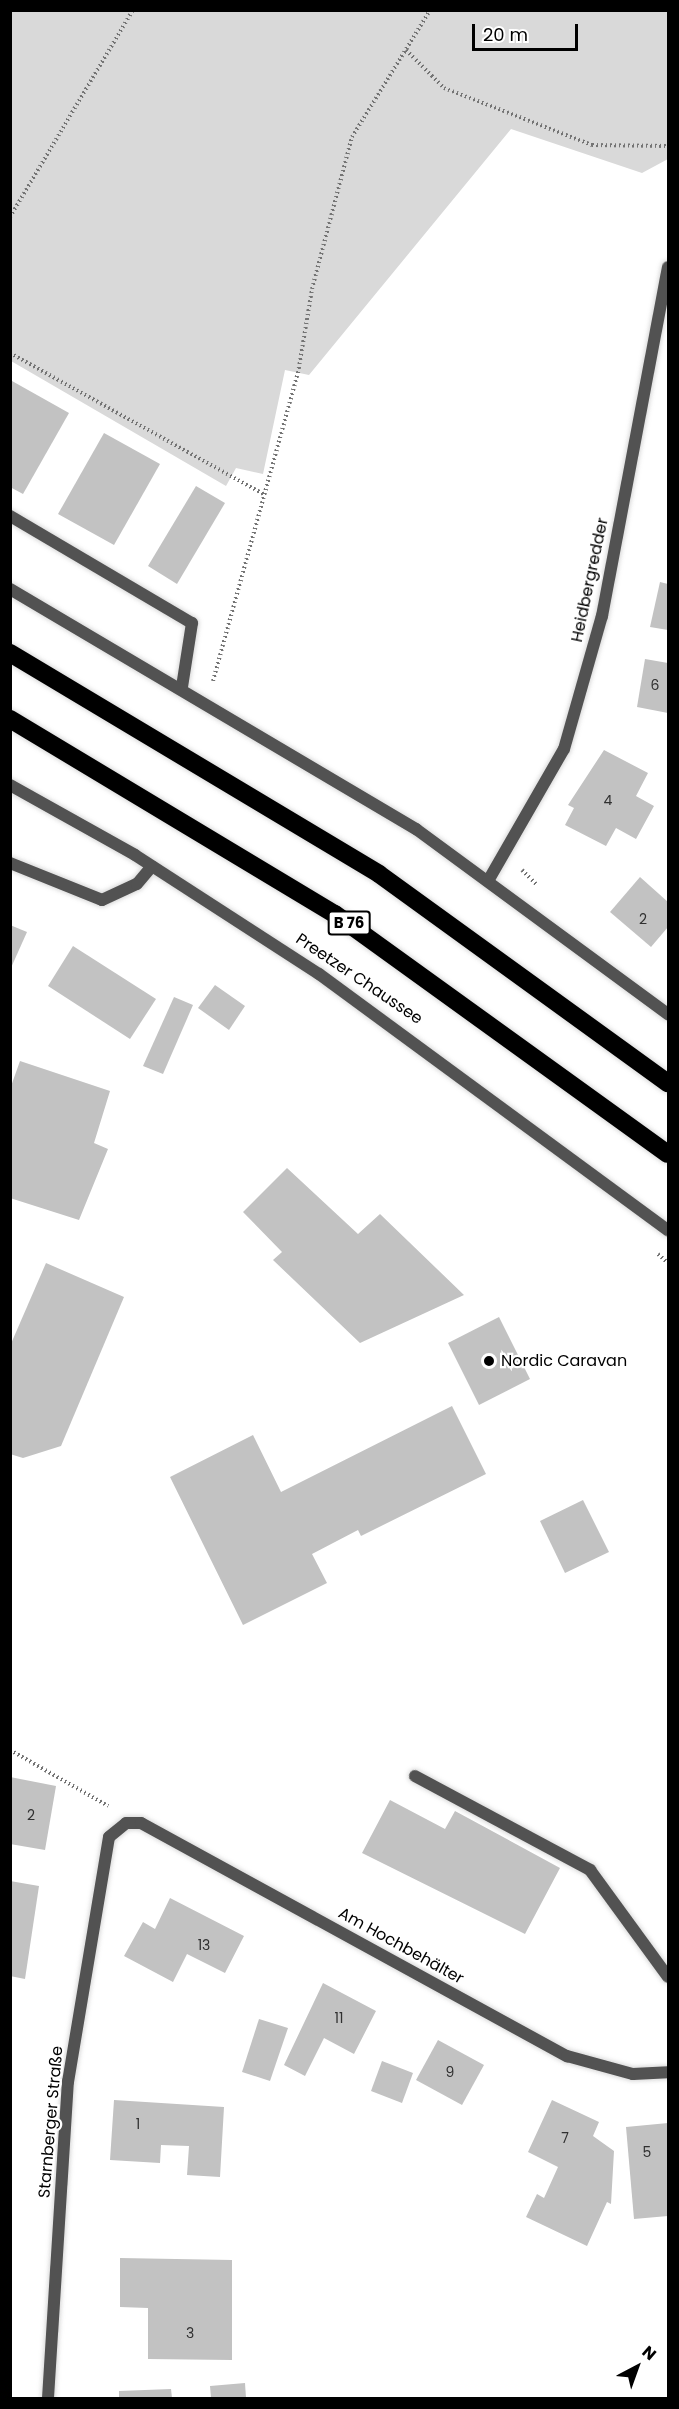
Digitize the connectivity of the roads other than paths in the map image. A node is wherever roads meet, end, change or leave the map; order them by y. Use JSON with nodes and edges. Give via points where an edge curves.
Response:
{"nodes":[{"id":1,"x":669,"y":267,"type":"edge"},
{"id":2,"x":10,"y":516,"type":"edge"},
{"id":3,"x":10,"y":589,"type":"edge"},
{"id":4,"x":10,"y":653,"type":"edge"},
{"id":5,"x":182,"y":687,"type":"junction"},
{"id":6,"x":10,"y":719,"type":"edge"},
{"id":7,"x":10,"y":785,"type":"edge"},
{"id":8,"x":10,"y":863,"type":"edge"},
{"id":9,"x":152,"y":866,"type":"junction"},
{"id":10,"x":488,"y":881,"type":"junction"},
{"id":11,"x":669,"y":1014,"type":"edge"},
{"id":12,"x":669,"y":1083,"type":"edge"},
{"id":13,"x":669,"y":1154,"type":"edge"},
{"id":14,"x":669,"y":1230,"type":"edge"},
{"id":15,"x":415,"y":1776,"type":"dead end"},
{"id":16,"x":126,"y":1823,"type":"joint"},
{"id":17,"x":669,"y":1977,"type":"edge"},
{"id":18,"x":669,"y":2072,"type":"edge"},
{"id":19,"x":48,"y":2398,"type":"edge"}],
"edges":[{"from":1,"to":10,"type":"street","name":"Heidbergredder","via":[[602,616],[564,749]]},
{"from":2,"to":5,"type":"street","via":[[192,623]]},
{"from":3,"to":5,"type":"street"},
{"from":4,"to":12,"type":"highway","via":[[379,874]]},
{"from":5,"to":10,"type":"street","via":[[416,830]]},
{"from":6,"to":13,"type":"highway","number":"B 76","via":[[335,914]]},
{"from":7,"to":9,"type":"street","name":"Preetzer Chaussee"},
{"from":8,"to":9,"type":"street","via":[[102,900],[137,884]]},
{"from":9,"to":14,"type":"street","name":"Preetzer Chaussee","via":[[432,1052]]},
{"from":10,"to":11,"type":"street"},
{"from":15,"to":17,"type":"street","via":[[590,1870]]},
{"from":16,"to":18,"type":"street","name":"Am Hochbehälter","via":[[141,1823],[567,2056],[633,2074]]},
{"from":16,"to":19,"type":"street","name":"Starnberger Straße","via":[[110,1837],[68,2082]]}]}
